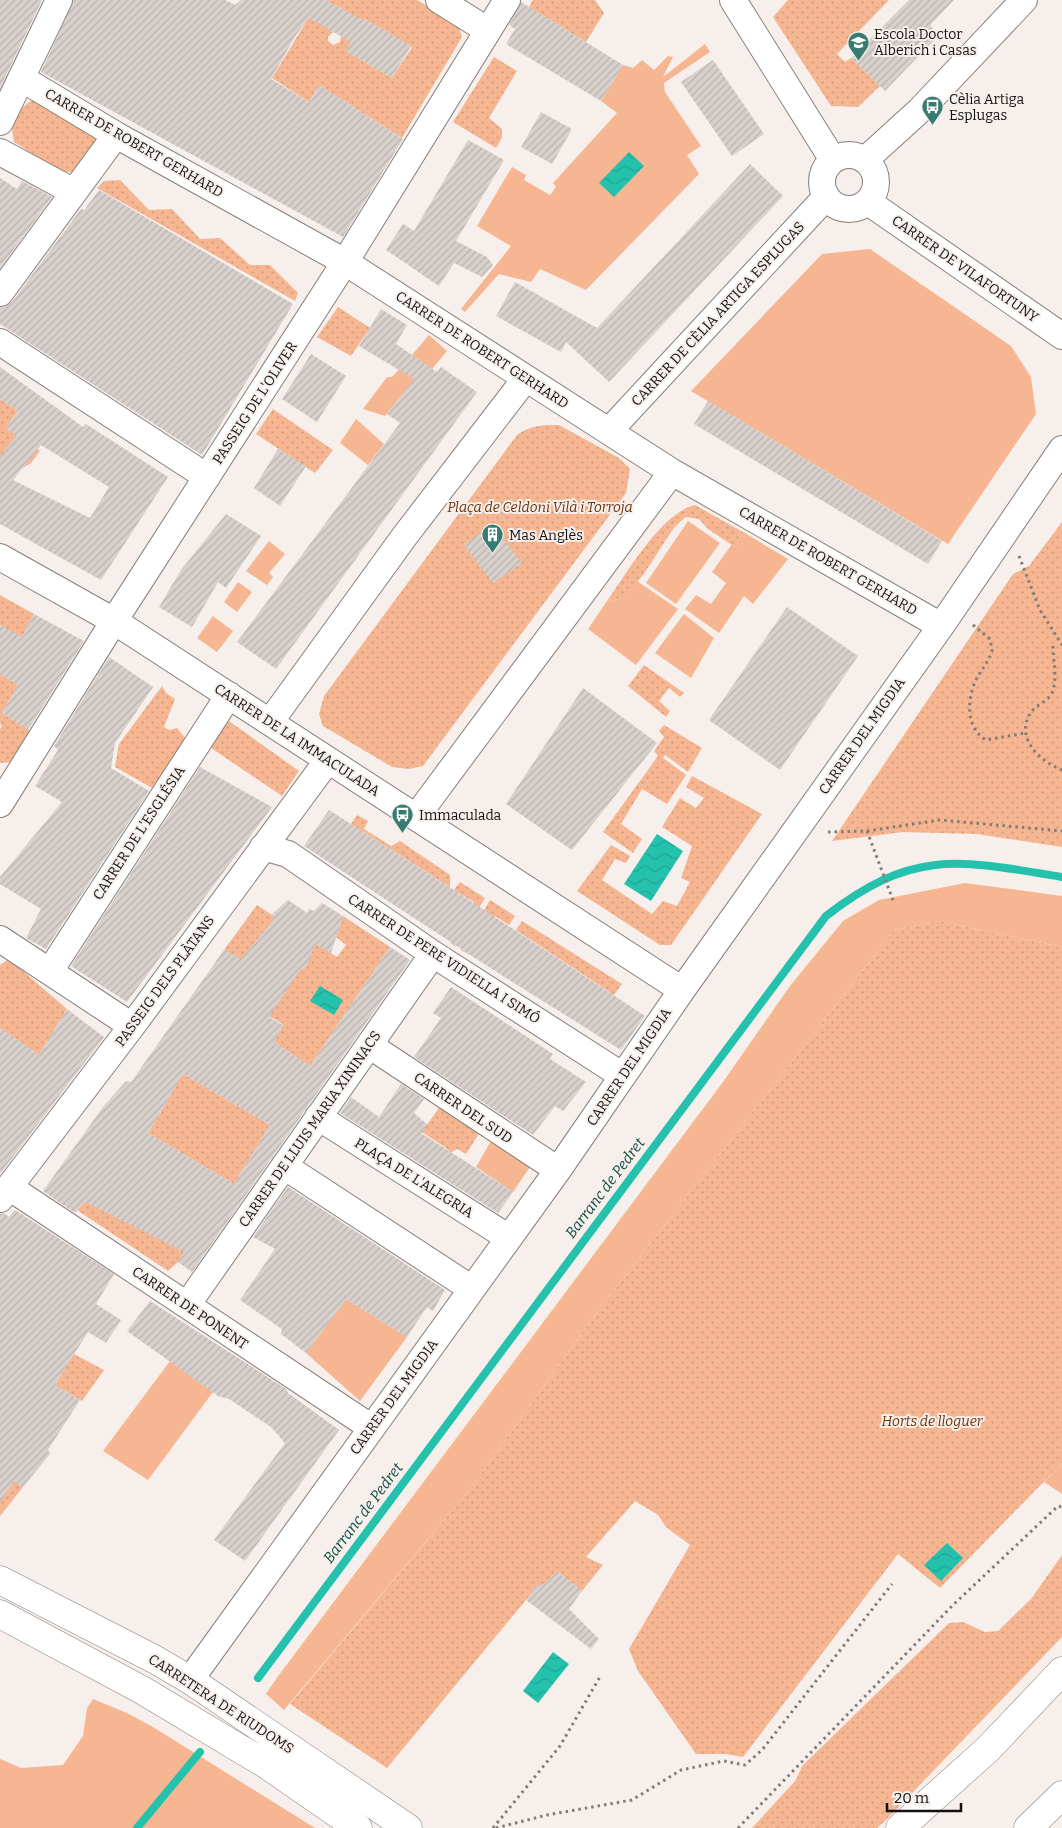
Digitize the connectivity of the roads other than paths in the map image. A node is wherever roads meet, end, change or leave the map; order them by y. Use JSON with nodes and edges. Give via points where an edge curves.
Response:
{"nodes":[{"id":1,"x":59,"y":0,"type":"edge"},
{"id":2,"x":439,"y":0,"type":"edge"},
{"id":3,"x":506,"y":0,"type":"edge"},
{"id":4,"x":733,"y":0,"type":"edge"},
{"id":5,"x":1024,"y":0,"type":"edge"},
{"id":6,"x":487,"y":30,"type":"junction"},
{"id":7,"x":21,"y":78,"type":"junction"},
{"id":8,"x":0,"y":122,"type":"edge"},
{"id":9,"x":116,"y":135,"type":"junction"},
{"id":10,"x":0,"y":152,"type":"edge"},
{"id":11,"x":833,"y":160,"type":"junction"},
{"id":12,"x":865,"y":160,"type":"junction"},
{"id":13,"x":74,"y":192,"type":"junction"},
{"id":14,"x":826,"y":197,"type":"junction"},
{"id":15,"x":868,"y":202,"type":"junction"},
{"id":16,"x":345,"y":262,"type":"junction"},
{"id":17,"x":0,"y":293,"type":"edge"},
{"id":18,"x":1062,"y":336,"type":"edge"},
{"id":19,"x":0,"y":342,"type":"edge"},
{"id":20,"x":526,"y":378,"type":"junction"},
{"id":21,"x":609,"y":431,"type":"junction"},
{"id":22,"x":1062,"y":449,"type":"edge"},
{"id":23,"x":672,"y":472,"type":"junction"},
{"id":24,"x":206,"y":477,"type":"junction"},
{"id":25,"x":0,"y":557,"type":"edge"},
{"id":26,"x":114,"y":621,"type":"junction"},
{"id":27,"x":941,"y":626,"type":"junction"},
{"id":28,"x":229,"y":696,"type":"junction"},
{"id":29,"x":270,"y":722,"type":"junction"},
{"id":30,"x":328,"y":760,"type":"junction"},
{"id":31,"x":7,"y":776,"type":"edge"},
{"id":32,"x":0,"y":804,"type":"edge"},
{"id":33,"x":416,"y":817,"type":"junction"},
{"id":34,"x":264,"y":847,"type":"junction"},
{"id":35,"x":0,"y":939,"type":"edge"},
{"id":36,"x":433,"y":954,"type":"junction"},
{"id":37,"x":50,"y":972,"type":"junction"},
{"id":38,"x":682,"y":990,"type":"junction"},
{"id":39,"x":132,"y":1026,"type":"junction"},
{"id":40,"x":369,"y":1045,"type":"junction"},
{"id":41,"x":623,"y":1076,"type":"junction"},
{"id":42,"x":318,"y":1117,"type":"junction"},
{"id":43,"x":284,"y":1166,"type":"junction"},
{"id":44,"x":558,"y":1170,"type":"junction"},
{"id":45,"x":4,"y":1193,"type":"edge"},
{"id":46,"x":509,"y":1238,"type":"junction"},
{"id":47,"x":472,"y":1289,"type":"junction"},
{"id":48,"x":187,"y":1305,"type":"junction"},
{"id":49,"x":372,"y":1428,"type":"junction"},
{"id":50,"x":0,"y":1580,"type":"edge"},
{"id":51,"x":0,"y":1614,"type":"edge"},
{"id":52,"x":1062,"y":1670,"type":"edge"},
{"id":53,"x":190,"y":1680,"type":"junction"},
{"id":54,"x":1062,"y":1796,"type":"edge"},
{"id":55,"x":358,"y":1828,"type":"edge"},
{"id":56,"x":408,"y":1828,"type":"edge"},
{"id":57,"x":900,"y":1828,"type":"edge"},
{"id":58,"x":1028,"y":1828,"type":"edge"}],
"edges":[{"from":1,"to":7,"type":"street"},
{"from":2,"to":6,"type":"street"},
{"from":3,"to":6,"type":"street","name":"PASSEIG DE L'OLIVER"},
{"from":4,"to":11,"type":"street"},
{"from":5,"to":12,"type":"street","via":[[920,110]]},
{"from":6,"to":16,"type":"street","name":"PASSEIG DE L'OLIVER"},
{"from":7,"to":8,"type":"street"},
{"from":7,"to":9,"type":"street","name":"CARRER DE ROBERT GERHARD"},
{"from":9,"to":13,"type":"street"},
{"from":9,"to":16,"type":"street","name":"CARRER DE ROBERT GERHARD"},
{"from":10,"to":13,"type":"street"},
{"from":11,"to":12,"type":"street","via":[[856,155]]},
{"from":11,"to":14,"type":"street","via":[[822,177]]},
{"from":12,"to":15,"type":"street","via":[[872,166],[877,184]]},
{"from":13,"to":17,"type":"street"},
{"from":14,"to":15,"type":"street","via":[[846,210]]},
{"from":14,"to":21,"type":"street","name":"CARRER DE CÈLIA ARTIGA ESPLUGAS"},
{"from":15,"to":18,"type":"street","name":"CARRER DE VILAFORTUNY"},
{"from":16,"to":20,"type":"street","name":"CARRER DE ROBERT GERHARD"},
{"from":16,"to":24,"type":"street","name":"PASSEIG DE L'OLIVER"},
{"from":19,"to":24,"type":"street"},
{"from":20,"to":21,"type":"street","name":"CARRER DE ROBERT GERHARD"},
{"from":20,"to":29,"type":"street","via":[[404,537]]},
{"from":21,"to":23,"type":"street","name":"CARRER DE ROBERT GERHARD"},
{"from":22,"to":27,"type":"street","name":"CARRER DEL MIGDIA"},
{"from":23,"to":27,"type":"street","name":"CARRER DE ROBERT GERHARD"},
{"from":23,"to":33,"type":"street"},
{"from":24,"to":26,"type":"street","name":"PASSEIG DE L'OLIVER"},
{"from":25,"to":26,"type":"street","name":"CARRER DE LA IMMACULADA"},
{"from":26,"to":28,"type":"street","name":"CARRER DE LA IMMACULADA"},
{"from":26,"to":31,"type":"street","name":"PASSEIG DE L'OLIVER"},
{"from":27,"to":38,"type":"street","name":"CARRER DEL MIGDIA"},
{"from":28,"to":29,"type":"street","name":"CARRER DE LA IMMACULADA"},
{"from":28,"to":37,"type":"street","name":"CARRER DE L'ESGLÉSIA"},
{"from":29,"to":30,"type":"street","name":"CARRER DE LA IMMACULADA"},
{"from":30,"to":33,"type":"street","name":"CARRER DE LA IMMACULADA"},
{"from":30,"to":34,"type":"street","name":"PASSEIG DELS PLÀTANS"},
{"from":31,"to":32,"type":"street","name":"PASSEIG DE L'OLIVER"},
{"from":33,"to":38,"type":"street","name":"CARRER DE LA IMMACULADA"},
{"from":34,"to":36,"type":"street","name":"CARRER DE PERE VIDIELLA I SIMÓ","via":[[288,854]]},
{"from":34,"to":39,"type":"street","name":"PASSEIG DELS PLÀTANS"},
{"from":35,"to":37,"type":"street"},
{"from":36,"to":40,"type":"street","name":"CARRER DE LLUIS MARIA XININACS"},
{"from":36,"to":41,"type":"street","name":"CARRER DE PERE VIDIELLA I SIMÓ"},
{"from":37,"to":39,"type":"street"},
{"from":38,"to":41,"type":"street","name":"CARRER DEL MIGDIA"},
{"from":39,"to":45,"type":"street","name":"PASSEIG DELS PLÀTANS"},
{"from":40,"to":42,"type":"street","name":"CARRER DE LLUIS MARIA XININACS"},
{"from":40,"to":44,"type":"street","name":"CARRER DEL SUD"},
{"from":41,"to":44,"type":"street","name":"CARRER DEL MIGDIA"},
{"from":42,"to":43,"type":"street","name":"CARRER DE LLUIS MARIA XININACS"},
{"from":42,"to":46,"type":"street","name":"PLAÇA DE L'ALEGRIA"},
{"from":43,"to":47,"type":"street"},
{"from":43,"to":48,"type":"street","name":"CARRER DE LLUIS MARIA XININACS"},
{"from":44,"to":46,"type":"street","name":"CARRER DEL MIGDIA"},
{"from":45,"to":48,"type":"street","name":"CARRER DE PONENT"},
{"from":46,"to":47,"type":"street","name":"CARRER DEL MIGDIA"},
{"from":47,"to":49,"type":"street","name":"CARRER DEL MIGDIA"},
{"from":48,"to":49,"type":"street","name":"CARRER DE PONENT"},
{"from":49,"to":53,"type":"street","name":"CARRER DEL MIGDIA"},
{"from":50,"to":53,"type":"main road","name":"CARRETERA DE RIUDOMS"},
{"from":51,"to":55,"type":"main road","name":"CARRETERA DE RIUDOMS","via":[[151,1695],[267,1765]]},
{"from":52,"to":57,"type":"main road","via":[[988,1749]]},
{"from":53,"to":56,"type":"main road","name":"CARRETERA DE RIUDOMS"},
{"from":54,"to":58,"type":"main road"}]}
